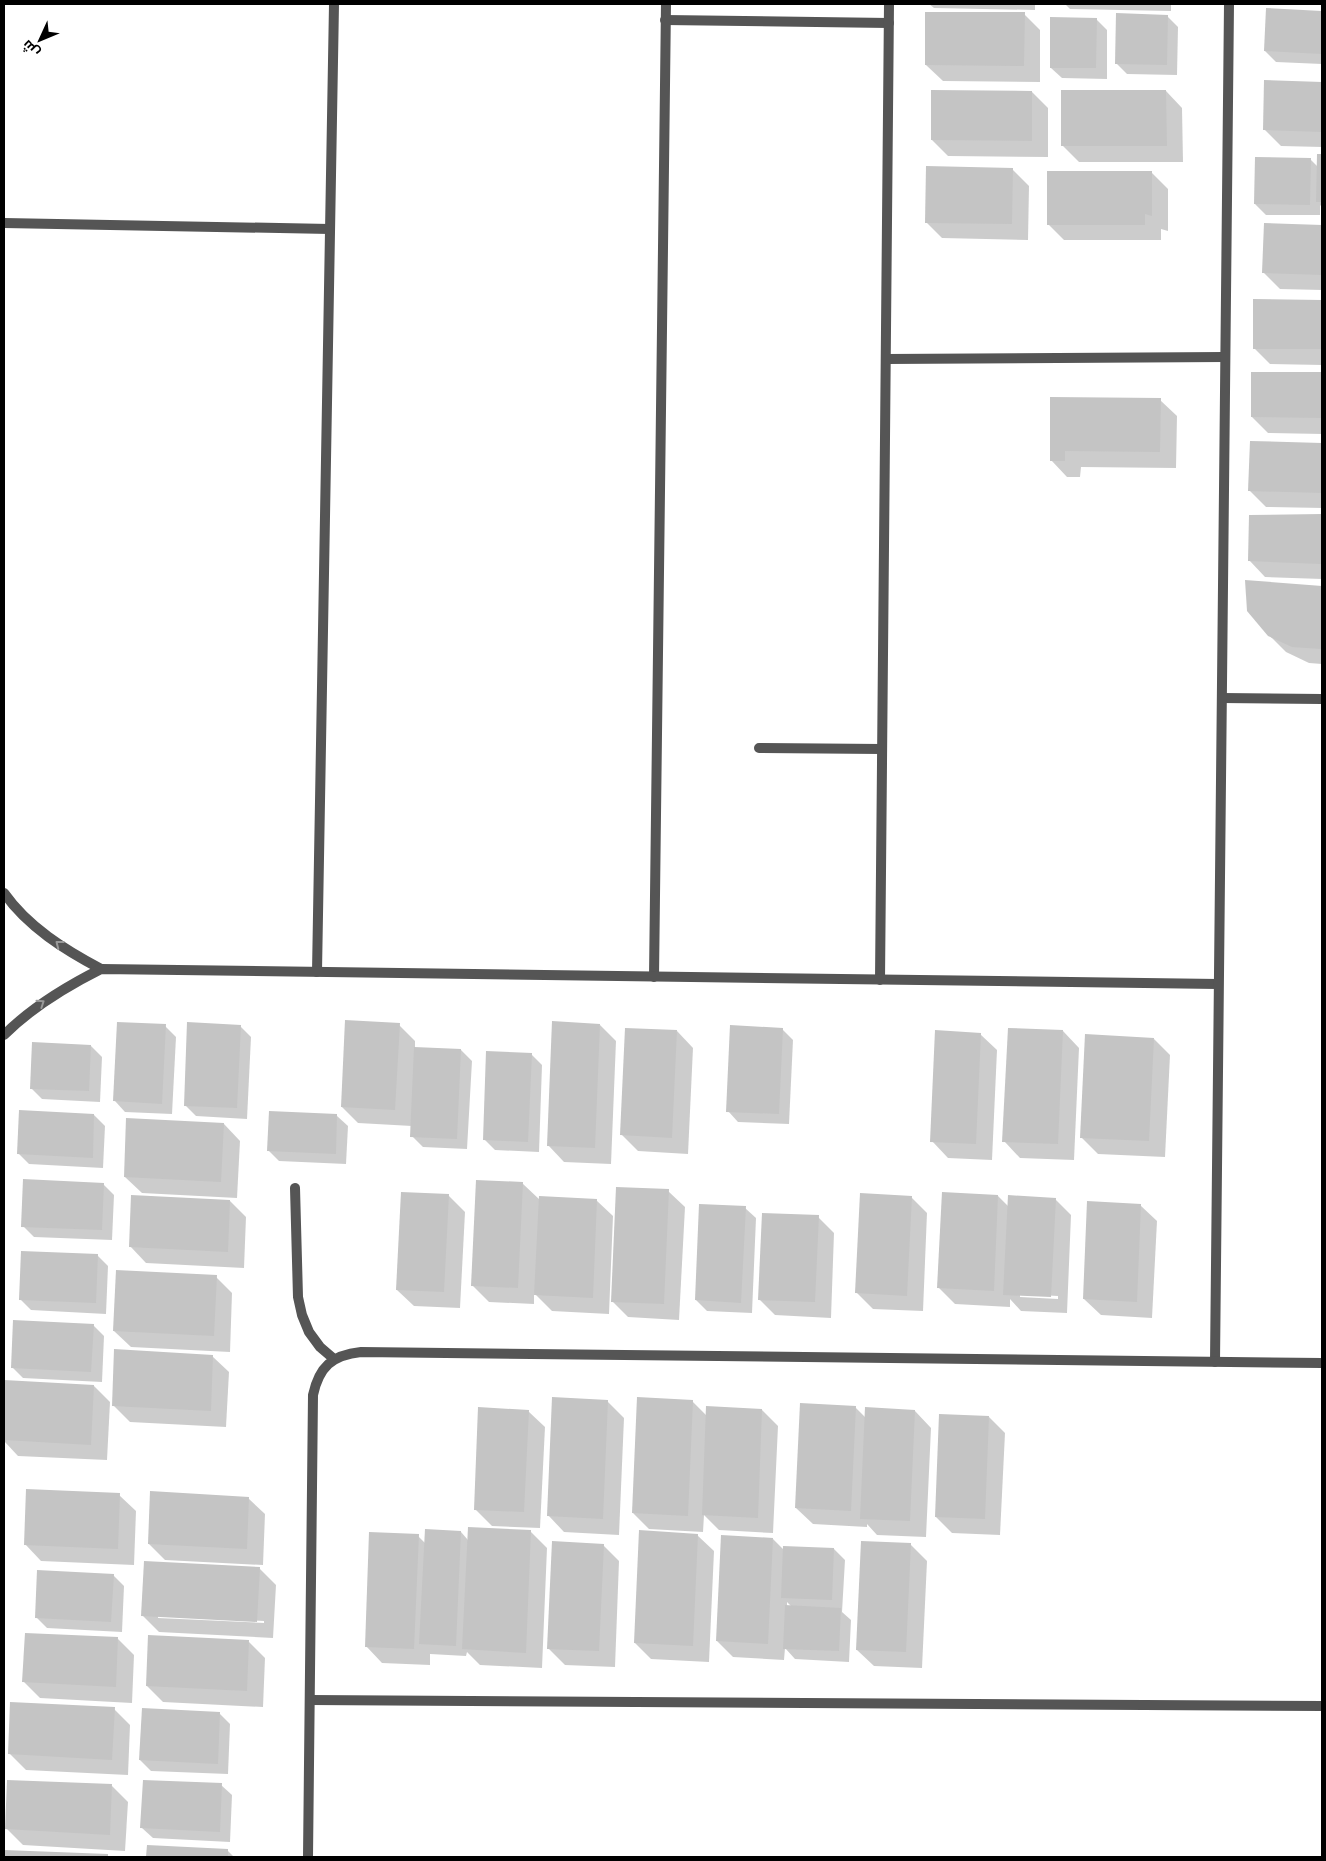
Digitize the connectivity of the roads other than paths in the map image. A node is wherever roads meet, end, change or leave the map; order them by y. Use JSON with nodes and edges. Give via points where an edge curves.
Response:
{"nodes":[{"id":1,"x":334,"y":4,"type":"edge"},
{"id":2,"x":666,"y":4,"type":"edge"},
{"id":3,"x":889,"y":4,"type":"edge"},
{"id":4,"x":1229,"y":4,"type":"edge"},
{"id":5,"x":665,"y":20,"type":"junction"},
{"id":6,"x":889,"y":23,"type":"junction"},
{"id":7,"x":4,"y":224,"type":"edge"},
{"id":8,"x":330,"y":230,"type":"junction"},
{"id":9,"x":1225,"y":357,"type":"junction"},
{"id":10,"x":886,"y":359,"type":"junction"},
{"id":11,"x":1222,"y":698,"type":"junction"},
{"id":12,"x":1322,"y":699,"type":"edge"},
{"id":13,"x":759,"y":748,"type":"dead end"},
{"id":14,"x":882,"y":749,"type":"junction"},
{"id":15,"x":4,"y":893,"type":"edge"},
{"id":16,"x":101,"y":969,"type":"junction"},
{"id":17,"x":317,"y":972,"type":"junction"},
{"id":18,"x":654,"y":977,"type":"junction"},
{"id":19,"x":880,"y":980,"type":"junction"},
{"id":20,"x":1218,"y":984,"type":"junction"},
{"id":21,"x":4,"y":1035,"type":"edge"},
{"id":22,"x":295,"y":1188,"type":"dead end"},
{"id":23,"x":334,"y":1359,"type":"junction"},
{"id":24,"x":1215,"y":1362,"type":"junction"},
{"id":25,"x":1322,"y":1363,"type":"edge"},
{"id":26,"x":310,"y":1700,"type":"junction"},
{"id":27,"x":1322,"y":1706,"type":"edge"},
{"id":28,"x":308,"y":1857,"type":"edge"}],
"edges":[{"from":1,"to":8,"type":"street"},
{"from":2,"to":5,"type":"street"},
{"from":3,"to":6,"type":"street"},
{"from":4,"to":9,"type":"street"},
{"from":5,"to":6,"type":"street"},
{"from":5,"to":18,"type":"street"},
{"from":6,"to":10,"type":"street"},
{"from":7,"to":8,"type":"street"},
{"from":8,"to":17,"type":"street"},
{"from":9,"to":10,"type":"street"},
{"from":9,"to":11,"type":"street"},
{"from":10,"to":14,"type":"street"},
{"from":11,"to":12,"type":"street"},
{"from":11,"to":20,"type":"street"},
{"from":13,"to":14,"type":"street"},
{"from":14,"to":19,"type":"street"},
{"from":16,"to":15,"type":"street","one_way":true,"via":[[66,950],[34,925]]},
{"from":16,"to":17,"type":"street"},
{"from":21,"to":16,"type":"street","one_way":true,"via":[[34,1008]]},
{"from":17,"to":18,"type":"street"},
{"from":18,"to":19,"type":"street"},
{"from":19,"to":20,"type":"street"},
{"from":20,"to":24,"type":"street"},
{"from":22,"to":23,"type":"street","via":[[298,1297],[302,1315],[315,1339]]},
{"from":23,"to":24,"type":"street","via":[[361,1352]]},
{"from":23,"to":26,"type":"street","via":[[323,1369],[313,1395]]},
{"from":24,"to":25,"type":"street"},
{"from":26,"to":27,"type":"street"},
{"from":26,"to":28,"type":"street"}]}
